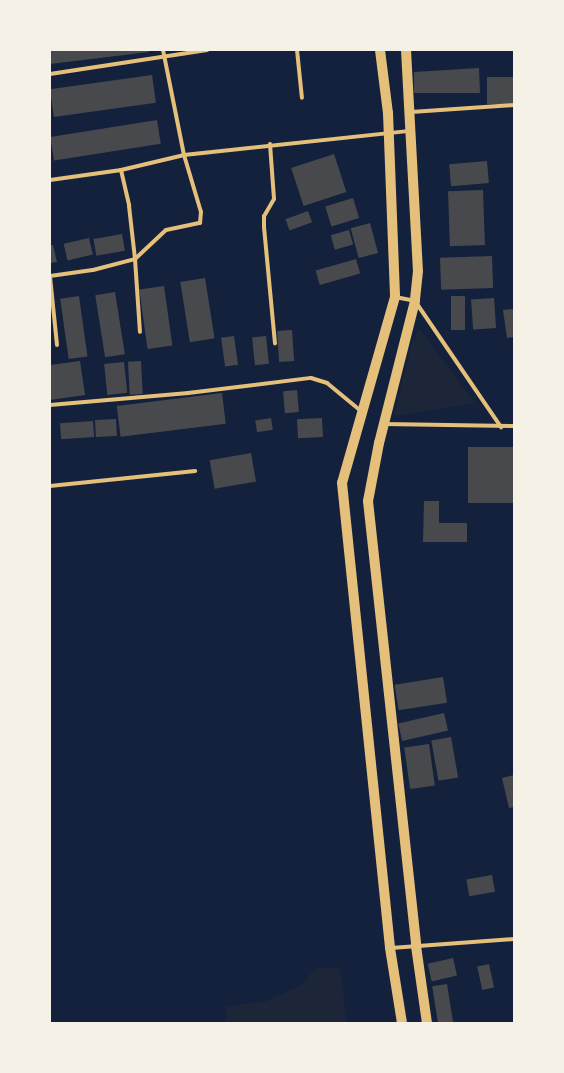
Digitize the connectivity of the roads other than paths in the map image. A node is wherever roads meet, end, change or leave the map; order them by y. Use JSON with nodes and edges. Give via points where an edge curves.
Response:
{"nodes":[{"id":1,"x":163,"y":50,"type":"edge"},
{"id":2,"x":207,"y":50,"type":"edge"},
{"id":3,"x":297,"y":50,"type":"edge"},
{"id":4,"x":380,"y":50,"type":"edge"},
{"id":5,"x":406,"y":50,"type":"edge"},
{"id":6,"x":164,"y":56,"type":"junction"},
{"id":7,"x":50,"y":74,"type":"edge"},
{"id":8,"x":302,"y":98,"type":"dead end"},
{"id":9,"x":514,"y":105,"type":"edge"},
{"id":10,"x":410,"y":112,"type":"junction"},
{"id":11,"x":411,"y":131,"type":"junction"},
{"id":12,"x":388,"y":132,"type":"junction"},
{"id":13,"x":270,"y":144,"type":"junction"},
{"id":14,"x":184,"y":155,"type":"junction"},
{"id":15,"x":121,"y":170,"type":"junction"},
{"id":16,"x":50,"y":180,"type":"edge"},
{"id":17,"x":135,"y":259,"type":"junction"},
{"id":18,"x":395,"y":297,"type":"junction"},
{"id":19,"x":415,"y":301,"type":"junction"},
{"id":20,"x":140,"y":332,"type":"dead end"},
{"id":21,"x":276,"y":343,"type":"dead end"},
{"id":22,"x":57,"y":345,"type":"dead end"},
{"id":23,"x":50,"y":405,"type":"edge"},
{"id":24,"x":361,"y":411,"type":"junction"},
{"id":25,"x":384,"y":424,"type":"junction"},
{"id":26,"x":514,"y":426,"type":"edge"},
{"id":27,"x":501,"y":427,"type":"junction"},
{"id":28,"x":195,"y":471,"type":"dead end"},
{"id":29,"x":50,"y":486,"type":"edge"},
{"id":30,"x":514,"y":939,"type":"edge"},
{"id":31,"x":416,"y":946,"type":"junction"},
{"id":32,"x":390,"y":948,"type":"junction"},
{"id":33,"x":402,"y":1023,"type":"edge"},
{"id":34,"x":428,"y":1023,"type":"edge"}],
"edges":[{"from":1,"to":6,"type":"street"},
{"from":2,"to":6,"type":"street"},
{"from":3,"to":8,"type":"street"},
{"from":4,"to":12,"type":"main road"},
{"from":5,"to":10,"type":"main road"},
{"from":6,"to":7,"type":"street"},
{"from":6,"to":14,"type":"street"},
{"from":9,"to":10,"type":"street"},
{"from":10,"to":11,"type":"main road"},
{"from":11,"to":12,"type":"street"},
{"from":11,"to":19,"type":"main road","via":[[418,272]]},
{"from":12,"to":13,"type":"street"},
{"from":12,"to":18,"type":"main road"},
{"from":13,"to":14,"type":"street"},
{"from":13,"to":21,"type":"street","via":[[274,199],[264,216],[264,227]]},
{"from":14,"to":15,"type":"street"},
{"from":14,"to":17,"type":"street","via":[[201,212],[200,223],[166,230]]},
{"from":15,"to":16,"type":"street"},
{"from":15,"to":17,"type":"street","via":[[129,206]]},
{"from":17,"to":20,"type":"street"},
{"from":17,"to":22,"type":"street","via":[[93,270],[50,276]]},
{"from":18,"to":19,"type":"street"},
{"from":18,"to":24,"type":"main road"},
{"from":19,"to":25,"type":"main road"},
{"from":19,"to":27,"type":"street"},
{"from":23,"to":24,"type":"street","via":[[188,393],[311,378],[327,383]]},
{"from":24,"to":32,"type":"main road","via":[[342,483]]},
{"from":25,"to":27,"type":"street"},
{"from":25,"to":31,"type":"main road","via":[[368,501]]},
{"from":26,"to":27,"type":"street"},
{"from":28,"to":29,"type":"street"},
{"from":30,"to":31,"type":"street"},
{"from":31,"to":32,"type":"street"},
{"from":31,"to":34,"type":"main road"},
{"from":32,"to":33,"type":"main road"}]}
